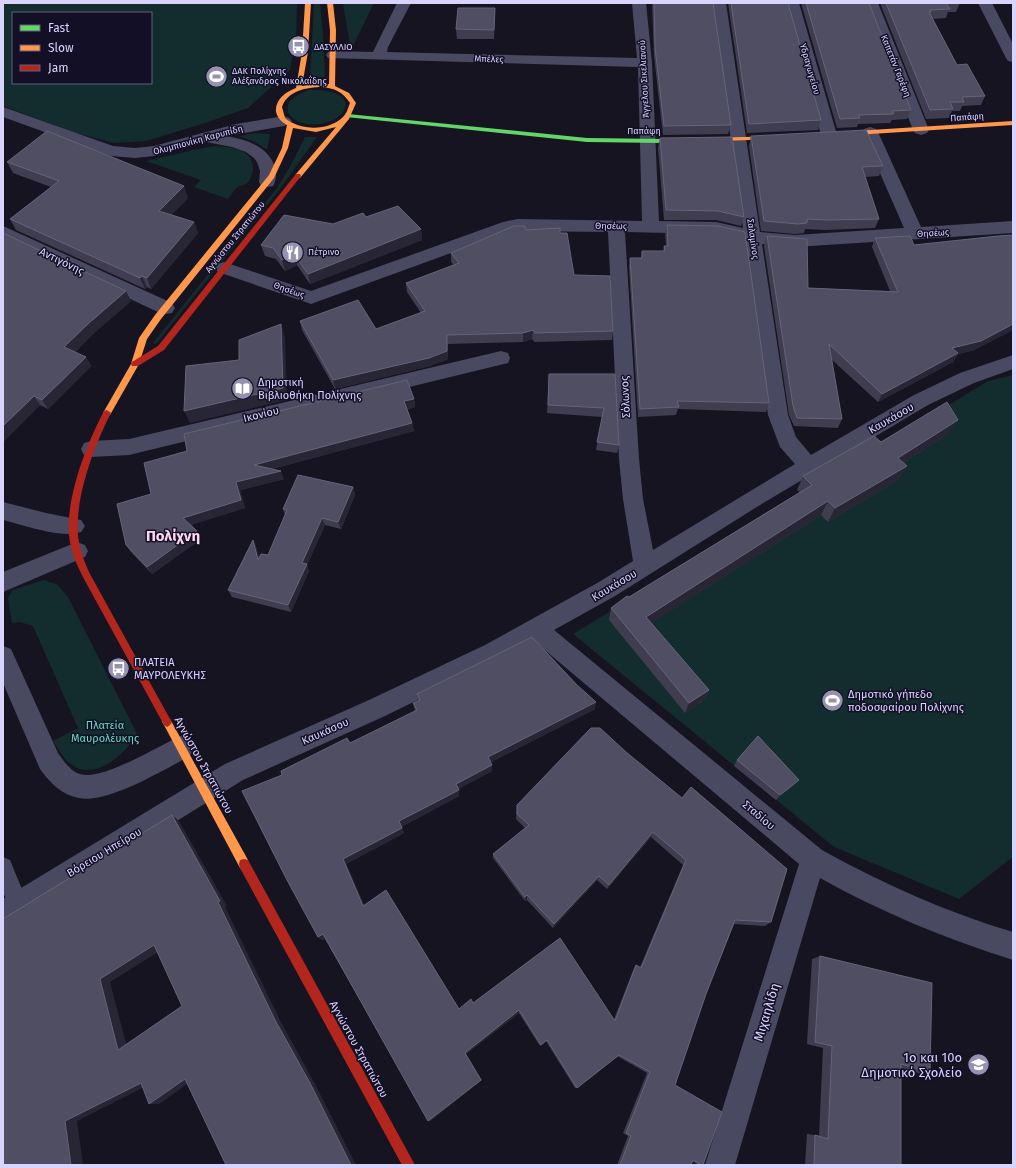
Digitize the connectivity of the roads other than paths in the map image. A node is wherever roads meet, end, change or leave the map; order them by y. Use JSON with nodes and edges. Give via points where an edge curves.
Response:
{"nodes":[{"id":1,"x":308,"y":3,"type":"edge"},
{"id":2,"x":330,"y":3,"type":"edge"},
{"id":3,"x":404,"y":3,"type":"edge"},
{"id":4,"x":639,"y":3,"type":"edge"},
{"id":5,"x":719,"y":3,"type":"edge"},
{"id":6,"x":792,"y":3,"type":"edge"},
{"id":7,"x":871,"y":3,"type":"edge"},
{"id":8,"x":985,"y":3,"type":"edge"},
{"id":9,"x":333,"y":55,"type":"junction"},
{"id":10,"x":379,"y":56,"type":"junction"},
{"id":11,"x":1013,"y":58,"type":"edge"},
{"id":12,"x":645,"y":63,"type":"junction"},
{"id":13,"x":332,"y":86,"type":"junction"},
{"id":14,"x":299,"y":88,"type":"junction"},
{"id":15,"x":280,"y":103,"type":"junction"},
{"id":16,"x":3,"y":112,"type":"edge"},
{"id":17,"x":347,"y":117,"type":"junction"},
{"id":18,"x":287,"y":123,"type":"junction"},
{"id":19,"x":1013,"y":123,"type":"edge"},
{"id":20,"x":921,"y":130,"type":"junction"},
{"id":21,"x":870,"y":132,"type":"junction"},
{"id":22,"x":825,"y":135,"type":"joint"},
{"id":23,"x":792,"y":137,"type":"edge"},
{"id":24,"x":205,"y":138,"type":"junction"},
{"id":25,"x":739,"y":140,"type":"junction"},
{"id":26,"x":647,"y":141,"type":"junction"},
{"id":27,"x":111,"y":151,"type":"junction"},
{"id":28,"x":268,"y":182,"type":"junction"},
{"id":29,"x":616,"y":226,"type":"junction"},
{"id":30,"x":651,"y":226,"type":"junction"},
{"id":31,"x":1013,"y":227,"type":"edge"},
{"id":32,"x":3,"y":232,"type":"edge"},
{"id":33,"x":915,"y":234,"type":"junction"},
{"id":34,"x":752,"y":236,"type":"junction"},
{"id":35,"x":224,"y":268,"type":"junction"},
{"id":36,"x":166,"y":308,"type":"junction"},
{"id":37,"x":501,"y":358,"type":"dead end"},
{"id":38,"x":1013,"y":362,"type":"edge"},
{"id":39,"x":135,"y":364,"type":"junction"},
{"id":40,"x":91,"y":449,"type":"junction"},
{"id":41,"x":809,"y":466,"type":"junction"},
{"id":42,"x":3,"y":511,"type":"edge"},
{"id":43,"x":74,"y":526,"type":"junction"},
{"id":44,"x":77,"y":550,"type":"junction"},
{"id":45,"x":645,"y":566,"type":"junction"},
{"id":46,"x":3,"y":582,"type":"edge"},
{"id":47,"x":537,"y":629,"type":"junction"},
{"id":48,"x":3,"y":656,"type":"edge"},
{"id":49,"x":181,"y":748,"type":"junction"},
{"id":50,"x":204,"y":790,"type":"junction"},
{"id":51,"x":813,"y":859,"type":"junction"},
{"id":52,"x":3,"y":867,"type":"edge"},
{"id":53,"x":11,"y":909,"type":"edge"},
{"id":54,"x":1013,"y":946,"type":"edge"},
{"id":55,"x":409,"y":1165,"type":"edge"},
{"id":56,"x":720,"y":1165,"type":"edge"}],
"edges":[{"from":1,"to":14,"type":"street","via":[[305,52]]},
{"from":2,"to":9,"type":"street"},
{"from":3,"to":10,"type":"street","via":[[383,42]]},
{"from":4,"to":12,"type":"street","name":"Άγγελου Σικελιανού"},
{"from":5,"to":25,"type":"street","name":"Σαλαμίνος"},
{"from":6,"to":22,"type":"street","name":"Υδραγωγείου"},
{"from":7,"to":20,"type":"street","name":"Καπετάν Γαρέφη"},
{"from":8,"to":11,"type":"street"},
{"from":9,"to":10,"type":"street","name":"Μπέλες"},
{"from":9,"to":13,"type":"street"},
{"from":10,"to":12,"type":"street","name":"Μπέλες"},
{"from":12,"to":26,"type":"street","name":"Άγγελου Σικελιανού"},
{"from":13,"to":14,"type":"street"},
{"from":13,"to":17,"type":"street","via":[[344,91],[352,99],[353,108]]},
{"from":14,"to":15,"type":"street","via":[[288,94]]},
{"from":15,"to":18,"type":"street","name":"Αγνώστου Στρατιώτου","via":[[279,112]]},
{"from":15,"to":27,"type":"street","name":"Ολυμπιονίκη Καρυπίδη","via":[[266,110],[155,145]]},
{"from":16,"to":27,"type":"street","name":"Ολυμπιονίκη Καρυπίδη"},
{"from":17,"to":18,"type":"street","via":[[335,125],[320,129],[303,129]]},
{"from":17,"to":26,"type":"street","name":"Παπάφη","via":[[572,139]]},
{"from":17,"to":35,"type":"street","name":"Αγνώστου Στρατιώτου"},
{"from":18,"to":24,"type":"street","name":"Ολυμπιονίκη Καρυπίδη","via":[[250,126]]},
{"from":18,"to":28,"type":"street","name":"Αγνώστου Στρατιώτου","via":[[283,154]]},
{"from":19,"to":20,"type":"street","name":"Παπάφη"},
{"from":20,"to":21,"type":"street","name":"Παπάφη"},
{"from":21,"to":22,"type":"street","name":"Παπάφη"},
{"from":21,"to":33,"type":"street"},
{"from":23,"to":25,"type":"street","name":"Παπάφη"},
{"from":24,"to":27,"type":"street","name":"Ολυμπιονίκη Καρυπίδη","via":[[148,152]]},
{"from":24,"to":28,"type":"street","via":[[240,144],[258,152],[267,165]]},
{"from":25,"to":26,"type":"street","name":"Παπάφη"},
{"from":25,"to":34,"type":"street","name":"Σαλαμίνος"},
{"from":26,"to":30,"type":"street","name":"Άγγελου Σικελιανού"},
{"from":28,"to":36,"type":"street","name":"Αγνώστου Στρατιώτου"},
{"from":29,"to":30,"type":"street","name":"Θησέως"},
{"from":29,"to":35,"type":"street","name":"Θησέως","via":[[511,226],[311,298]]},
{"from":29,"to":45,"type":"street","name":"Σόλωνος","via":[[629,459]]},
{"from":30,"to":34,"type":"street","name":"Θησέως","via":[[716,228]]},
{"from":31,"to":33,"type":"street","name":"Θησέως"},
{"from":32,"to":36,"type":"street","name":"Αντιγόνης"},
{"from":33,"to":34,"type":"street","name":"Θησέως","via":[[804,241]]},
{"from":34,"to":41,"type":"street","name":"Σαλαμίνος","via":[[778,415],[787,441]]},
{"from":35,"to":39,"type":"street","name":"Αγνώστου Στρατιώτου","via":[[161,348]]},
{"from":36,"to":39,"type":"street","name":"Αγνώστου Στρατιώτου","via":[[144,338]]},
{"from":37,"to":40,"type":"street","name":"Ικονίου","via":[[129,447]]},
{"from":38,"to":41,"type":"street","name":"Καυκάσου","via":[[967,378],[927,397]]},
{"from":39,"to":40,"type":"street","name":"Αγνώστου Στρατιώτου","via":[[104,418]]},
{"from":40,"to":43,"type":"street","name":"Αγνώστου Στρατιώτου","via":[[80,484]]},
{"from":41,"to":45,"type":"street","name":"Καυκάσου"},
{"from":42,"to":43,"type":"street"},
{"from":43,"to":44,"type":"street","name":"Αγνώστου Στρατιώτου"},
{"from":44,"to":46,"type":"street"},
{"from":44,"to":49,"type":"street","name":"Αγνώστου Στρατιώτου","via":[[92,586]]},
{"from":45,"to":47,"type":"street","name":"Καυκάσου"},
{"from":47,"to":50,"type":"street","name":"Καυκάσου","via":[[432,682],[246,766]]},
{"from":47,"to":51,"type":"street","name":"Σταδίου"},
{"from":48,"to":49,"type":"street","via":[[49,761],[56,772],[74,784],[91,786],[107,782]]},
{"from":49,"to":50,"type":"street","name":"Αγνώστου Στρατιώτου"},
{"from":50,"to":53,"type":"street","name":"Βόρειου Ηπείρου"},
{"from":50,"to":55,"type":"street","name":"Αγνώστου Στρατιώτου"},
{"from":51,"to":54,"type":"street","name":"Σταδίου","via":[[904,907],[984,938]]},
{"from":51,"to":56,"type":"street","name":"Μιχαηλίδη"},
{"from":52,"to":53,"type":"lane"}]}
